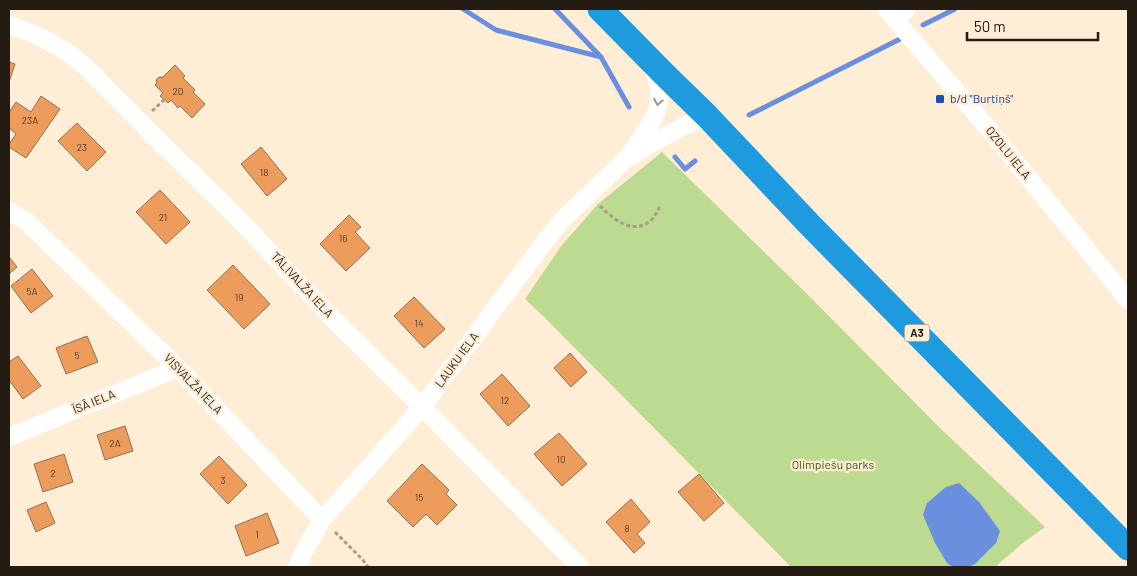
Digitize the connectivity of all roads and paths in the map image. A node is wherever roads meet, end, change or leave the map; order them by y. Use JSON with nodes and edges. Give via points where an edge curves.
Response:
{"nodes":[{"id":1,"x":600,"y":9,"type":"edge"},
{"id":2,"x":896,"y":12,"type":"edge"},
{"id":3,"x":9,"y":24,"type":"edge"},
{"id":4,"x":646,"y":56,"type":"junction"},
{"id":5,"x":707,"y":116,"type":"junction"},
{"id":6,"x":626,"y":159,"type":"junction"},
{"id":7,"x":590,"y":194,"type":"junction"},
{"id":8,"x":660,"y":207,"type":"dead end"},
{"id":9,"x":9,"y":211,"type":"edge"},
{"id":10,"x":1128,"y":300,"type":"edge"},
{"id":11,"x":178,"y":368,"type":"junction"},
{"id":12,"x":422,"y":407,"type":"junction"},
{"id":13,"x":9,"y":437,"type":"edge"},
{"id":14,"x":322,"y":520,"type":"junction"},
{"id":15,"x":1128,"y":548,"type":"edge"},
{"id":16,"x":297,"y":567,"type":"edge"},
{"id":17,"x":368,"y":567,"type":"edge"},
{"id":18,"x":580,"y":567,"type":"edge"}],
"edges":[{"from":1,"to":4,"type":"highway","number":"A3"},
{"from":2,"to":10,"type":"street","name":"OZOLU IELA"},
{"from":3,"to":12,"type":"street","name":"TĀLIVALŽA IELA","via":[[52,43],[86,67]]},
{"from":4,"to":5,"type":"highway","number":"A3"},
{"from":4,"to":6,"type":"street","one_way":true,"via":[[659,90],[659,101],[651,122]]},
{"from":5,"to":6,"type":"street"},
{"from":5,"to":15,"type":"highway","number":"A3"},
{"from":6,"to":7,"type":"street","name":"LAUKU IELA"},
{"from":7,"to":8,"type":"path","via":[[623,225],[645,224]]},
{"from":7,"to":12,"type":"street","name":"LAUKU IELA","via":[[562,220]]},
{"from":9,"to":11,"type":"street","name":"VISVALŽA IELA","via":[[27,222]]},
{"from":11,"to":13,"type":"street","name":"ĪSĀ IELA"},
{"from":11,"to":14,"type":"street","name":"VISVALŽA IELA"},
{"from":12,"to":14,"type":"street","name":"LAUKU IELA"},
{"from":12,"to":18,"type":"street","name":"TĀLIVALŽA IELA"},
{"from":14,"to":16,"type":"street","name":"LAUKU IELA"},
{"from":14,"to":17,"type":"path"}]}
